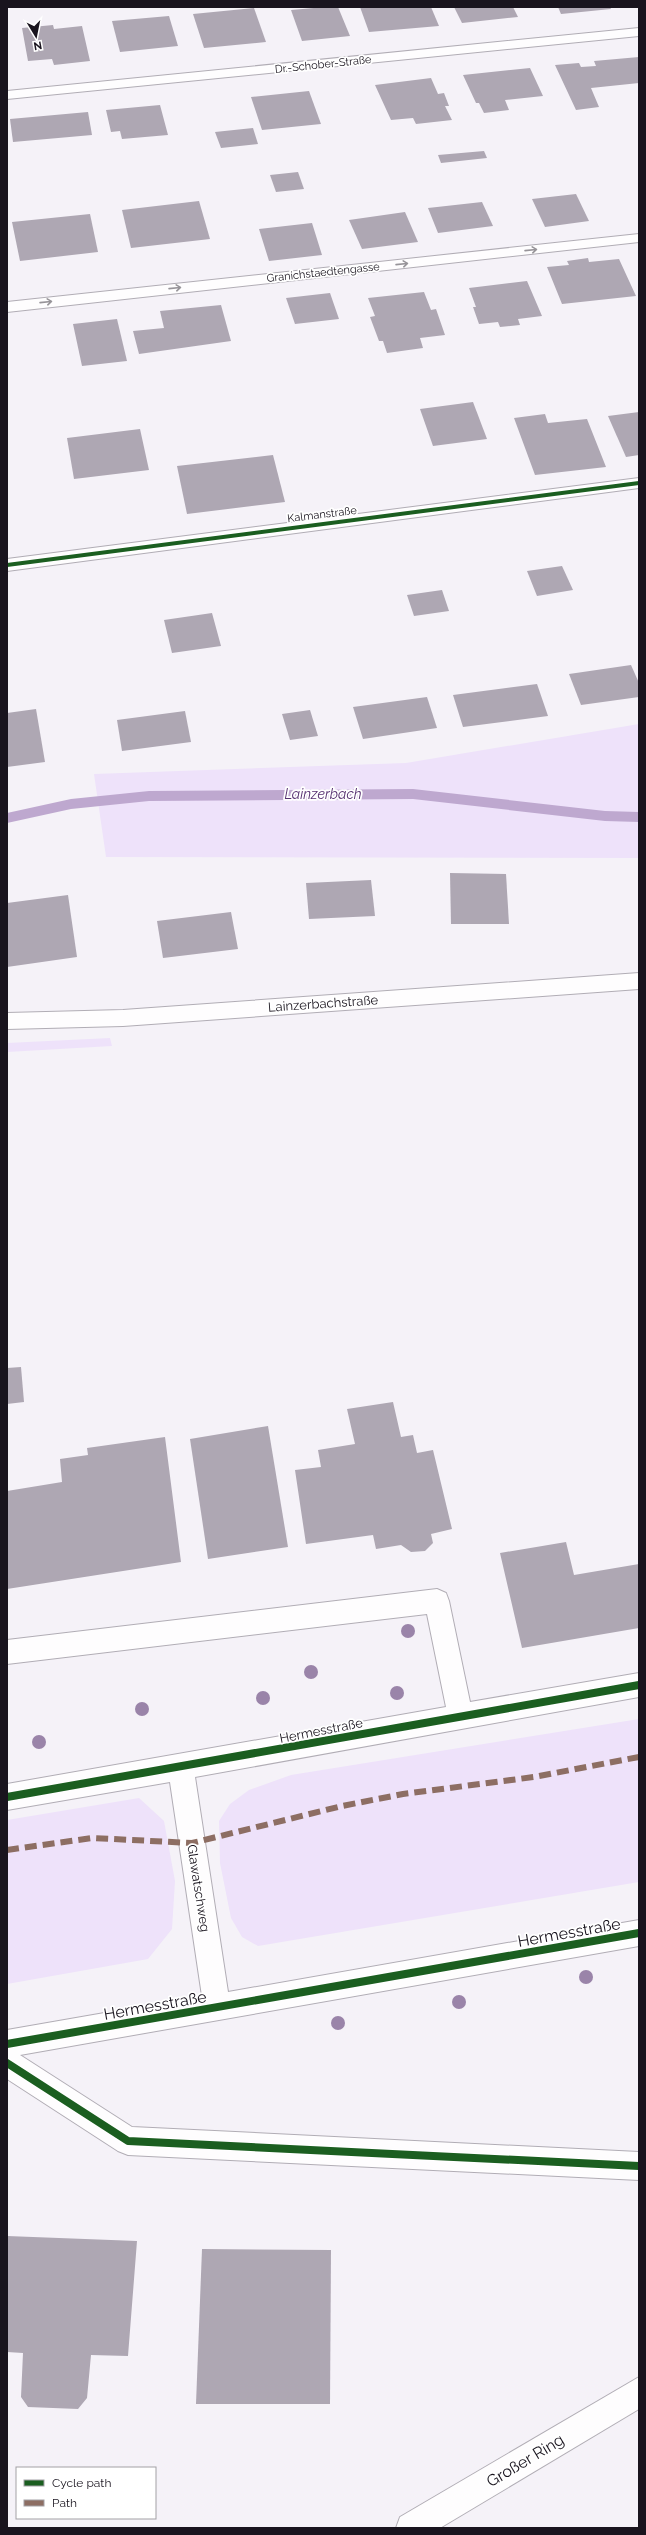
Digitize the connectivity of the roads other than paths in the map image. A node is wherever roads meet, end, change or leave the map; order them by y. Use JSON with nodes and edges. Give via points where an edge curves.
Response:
{"nodes":[{"id":1,"x":639,"y":32,"type":"edge"},
{"id":2,"x":7,"y":95,"type":"edge"},
{"id":3,"x":639,"y":238,"type":"edge"},
{"id":4,"x":7,"y":307,"type":"edge"},
{"id":5,"x":639,"y":483,"type":"edge"},
{"id":6,"x":7,"y":565,"type":"edge"},
{"id":7,"x":639,"y":981,"type":"edge"},
{"id":8,"x":7,"y":1021,"type":"edge"},
{"id":9,"x":7,"y":1652,"type":"edge"},
{"id":10,"x":639,"y":1685,"type":"edge"},
{"id":11,"x":460,"y":1716,"type":"junction"},
{"id":12,"x":181,"y":1768,"type":"junction"},
{"id":13,"x":7,"y":1797,"type":"edge"},
{"id":14,"x":639,"y":1934,"type":"edge"},
{"id":15,"x":217,"y":2007,"type":"junction"},
{"id":16,"x":7,"y":2044,"type":"edge"},
{"id":17,"x":7,"y":2063,"type":"edge"},
{"id":18,"x":639,"y":2166,"type":"edge"},
{"id":19,"x":639,"y":2392,"type":"edge"},
{"id":20,"x":411,"y":2528,"type":"edge"}],
"edges":[{"from":1,"to":2,"type":"street","name":"Dr.-Schober-Straße"},
{"from":4,"to":3,"type":"street","name":"Granichstaedtengasse","one_way":true},
{"from":5,"to":6,"type":"street","name":"Kalmanstraße"},
{"from":7,"to":8,"type":"street","name":"Lainzerbachstraße","via":[[123,1018]]},
{"from":9,"to":11,"type":"street","via":[[436,1601]]},
{"from":10,"to":11,"type":"street","name":"Hermesstraße"},
{"from":11,"to":12,"type":"street","name":"Hermesstraße"},
{"from":12,"to":13,"type":"street","name":"Hermesstraße"},
{"from":12,"to":15,"type":"street","name":"Glawatschweg"},
{"from":14,"to":15,"type":"street","name":"Hermesstraße"},
{"from":15,"to":16,"type":"street","name":"Hermesstraße"},
{"from":17,"to":18,"type":"street","via":[[128,2141]]},
{"from":19,"to":20,"type":"street","name":"Großer Ring"}]}
